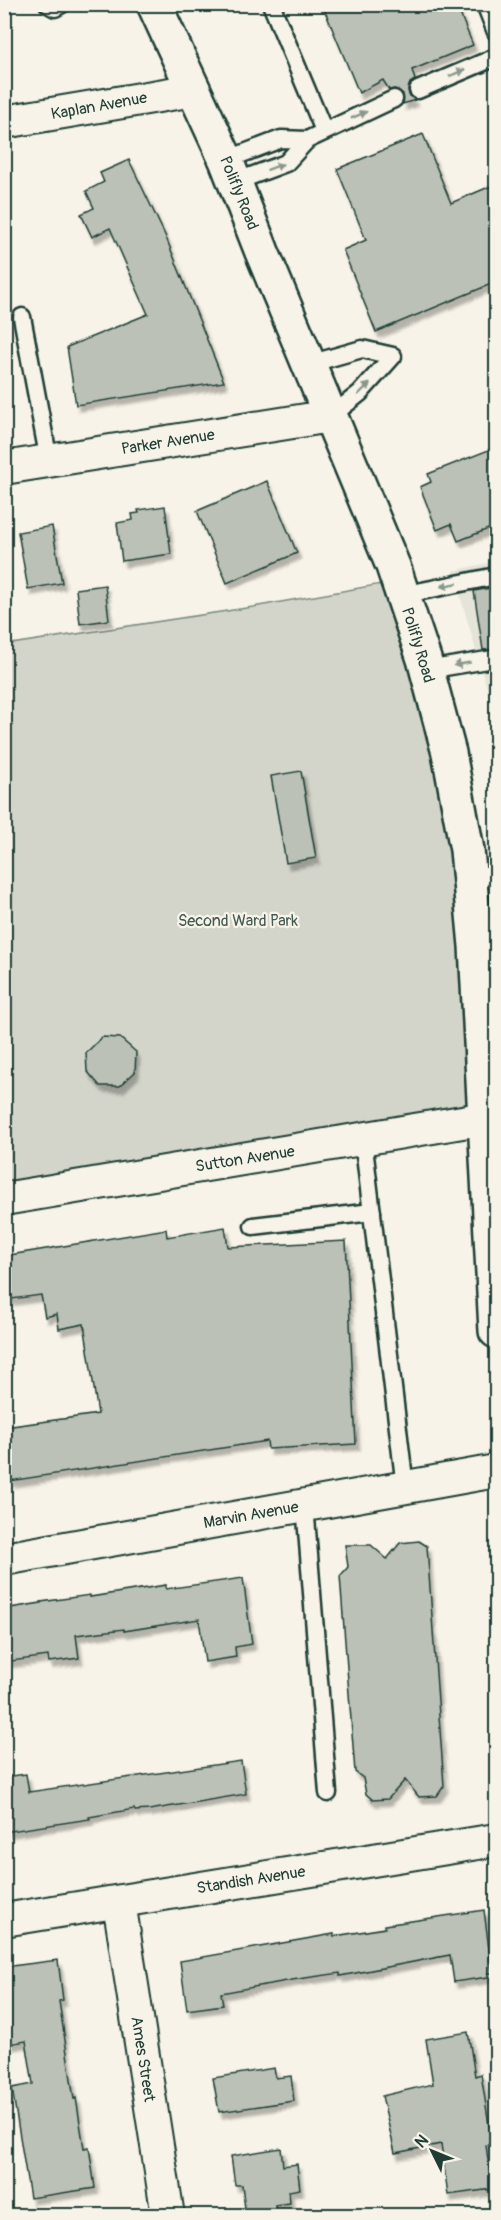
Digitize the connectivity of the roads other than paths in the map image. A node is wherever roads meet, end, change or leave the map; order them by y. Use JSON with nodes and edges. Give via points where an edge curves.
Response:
{"nodes":[{"id":1,"x":48,"y":4,"type":"edge"},
{"id":2,"x":62,"y":4,"type":"edge"},
{"id":3,"x":154,"y":4,"type":"edge"},
{"id":4,"x":271,"y":4,"type":"edge"},
{"id":5,"x":485,"y":4,"type":"edge"},
{"id":6,"x":496,"y":32,"type":"edge"},
{"id":7,"x":496,"y":57,"type":"edge"},
{"id":8,"x":194,"y":90,"type":"junction"},
{"id":9,"x":418,"y":90,"type":"dead end"},
{"id":10,"x":394,"y":99,"type":"dead end"},
{"id":11,"x":4,"y":122,"type":"edge"},
{"id":12,"x":324,"y":131,"type":"junction"},
{"id":13,"x":307,"y":140,"type":"junction"},
{"id":14,"x":231,"y":171,"type":"junction"},
{"id":15,"x":22,"y":317,"type":"dead end"},
{"id":16,"x":309,"y":364,"type":"junction"},
{"id":17,"x":331,"y":416,"type":"junction"},
{"id":18,"x":50,"y":460,"type":"junction"},
{"id":19,"x":4,"y":468,"type":"edge"},
{"id":20,"x":496,"y":576,"type":"edge"},
{"id":21,"x":402,"y":595,"type":"junction"},
{"id":22,"x":496,"y":660,"type":"edge"},
{"id":23,"x":427,"y":670,"type":"junction"},
{"id":24,"x":483,"y":877,"type":"edge"},
{"id":25,"x":486,"y":953,"type":"edge"},
{"id":26,"x":486,"y":1118,"type":"junction"},
{"id":27,"x":363,"y":1139,"type":"junction"},
{"id":28,"x":4,"y":1199,"type":"edge"},
{"id":29,"x":372,"y":1212,"type":"junction"},
{"id":30,"x":253,"y":1226,"type":"dead end"},
{"id":31,"x":496,"y":1331,"type":"edge"},
{"id":32,"x":496,"y":1471,"type":"edge"},
{"id":33,"x":405,"y":1487,"type":"junction"},
{"id":34,"x":305,"y":1506,"type":"junction"},
{"id":35,"x":4,"y":1560,"type":"edge"},
{"id":36,"x":328,"y":1794,"type":"dead end"},
{"id":37,"x":496,"y":1840,"type":"edge"},
{"id":38,"x":119,"y":1902,"type":"junction"},
{"id":39,"x":4,"y":1920,"type":"edge"},
{"id":40,"x":168,"y":2216,"type":"edge"}],
"edges":[{"from":1,"to":2,"type":"lane","via":[[55,8]]},
{"from":3,"to":8,"type":"main road","name":"Polifly Road"},
{"from":4,"to":12,"type":"lane"},
{"from":5,"to":6,"type":"lane"},
{"from":9,"to":7,"type":"lane","one_way":true},
{"from":8,"to":11,"type":"street","name":"Kaplan Avenue"},
{"from":8,"to":14,"type":"main road","name":"Polifly Road"},
{"from":12,"to":10,"type":"lane","one_way":true},
{"from":12,"to":13,"type":"lane"},
{"from":13,"to":14,"type":"lane","via":[[280,139]]},
{"from":14,"to":13,"type":"lane","one_way":true,"via":[[286,163]]},
{"from":14,"to":16,"type":"main road","name":"Polifly Road"},
{"from":15,"to":18,"type":"lane"},
{"from":16,"to":17,"type":"main road","name":"Polifly Road"},
{"from":17,"to":16,"type":"lane","one_way":true,"via":[[360,393],[393,356],[362,349]]},
{"from":17,"to":18,"type":"street","name":"Parker Avenue"},
{"from":17,"to":21,"type":"main road","name":"Polifly Road"},
{"from":18,"to":19,"type":"street","name":"Parker Avenue"},
{"from":20,"to":21,"type":"lane","one_way":true},
{"from":21,"to":23,"type":"main road","name":"Polifly Road"},
{"from":22,"to":23,"type":"lane","one_way":true},
{"from":23,"to":24,"type":"main road","name":"Polifly Road","via":[[449,753],[467,850]]},
{"from":24,"to":25,"type":"main road","name":"Polifly Road"},
{"from":25,"to":26,"type":"main road","name":"Polifly Road"},
{"from":26,"to":27,"type":"street","name":"Sutton Avenue"},
{"from":26,"to":31,"type":"main road","name":"Polifly Road"},
{"from":27,"to":28,"type":"street","name":"Sutton Avenue"},
{"from":27,"to":29,"type":"lane"},
{"from":29,"to":30,"type":"lane"},
{"from":29,"to":33,"type":"lane"},
{"from":32,"to":33,"type":"street","name":"Marvin Avenue"},
{"from":33,"to":34,"type":"street","name":"Marvin Avenue"},
{"from":34,"to":35,"type":"street","name":"Marvin Avenue"},
{"from":34,"to":36,"type":"lane"},
{"from":37,"to":38,"type":"street","name":"Standish Avenue"},
{"from":38,"to":39,"type":"street","name":"Standish Avenue"},
{"from":38,"to":40,"type":"street","name":"Ames Street"}]}
